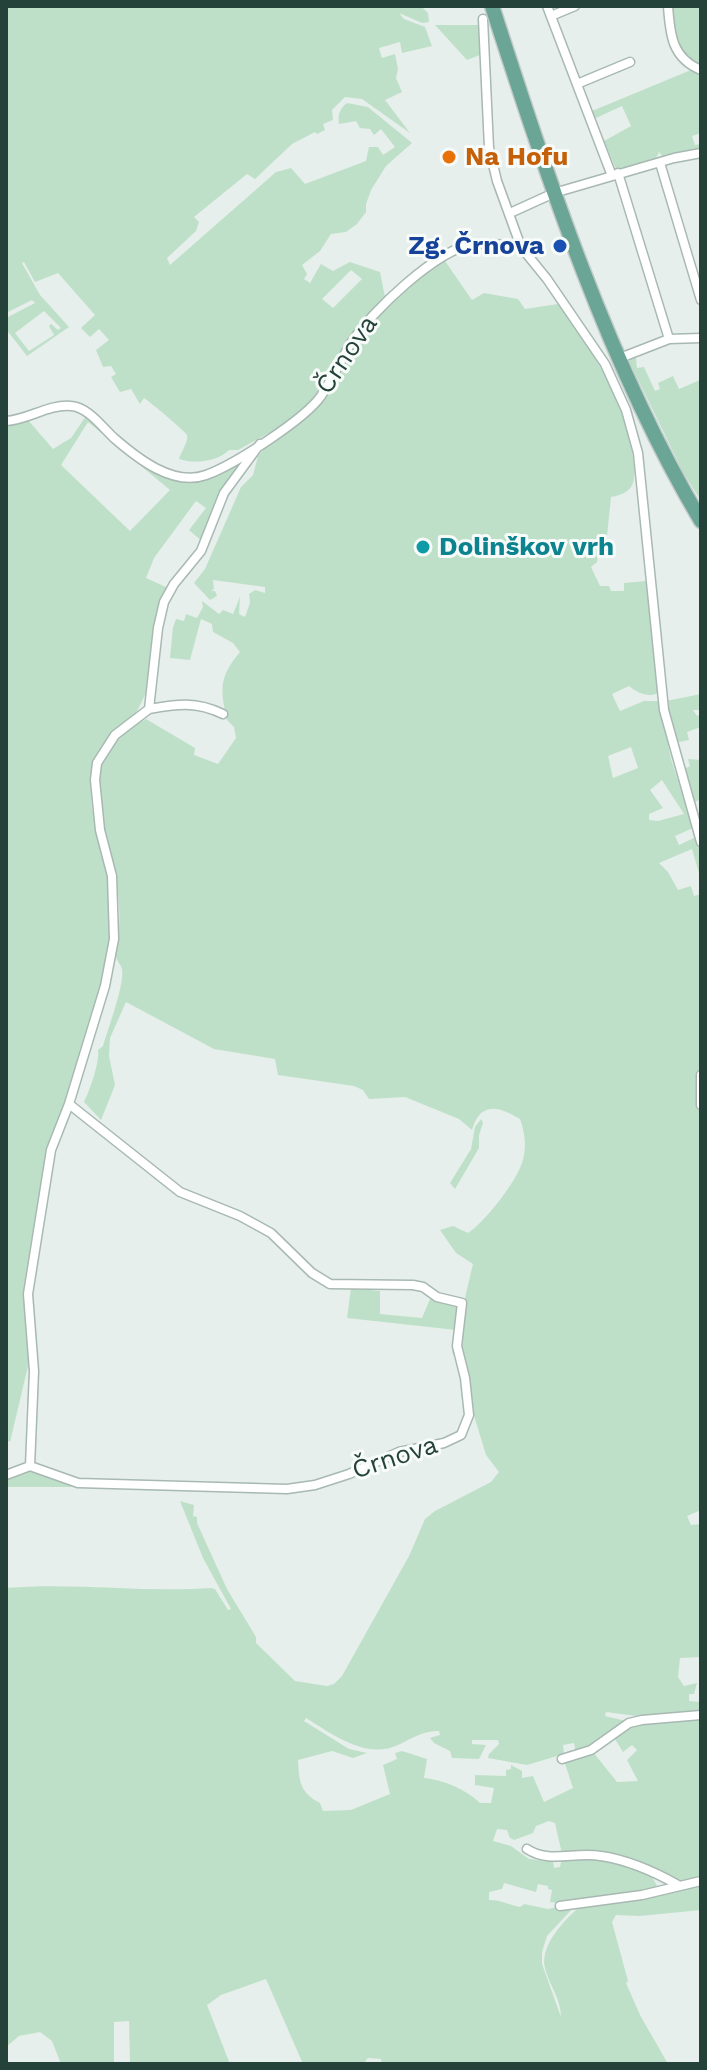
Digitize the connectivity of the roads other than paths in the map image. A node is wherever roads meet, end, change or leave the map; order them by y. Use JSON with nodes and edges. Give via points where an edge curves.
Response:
{"nodes":[{"id":1,"x":492,"y":6,"type":"edge"},
{"id":2,"x":547,"y":6,"type":"edge"},
{"id":3,"x":575,"y":6,"type":"edge"},
{"id":4,"x":668,"y":6,"type":"edge"},
{"id":5,"x":551,"y":16,"type":"junction"},
{"id":6,"x":483,"y":19,"type":"dead end"},
{"id":7,"x":630,"y":62,"type":"dead end"},
{"id":8,"x":701,"y":70,"type":"edge"},
{"id":9,"x":577,"y":84,"type":"junction"},
{"id":10,"x":701,"y":153,"type":"edge"},
{"id":11,"x":660,"y":163,"type":"junction"},
{"id":12,"x":615,"y":174,"type":"junction"},
{"id":13,"x":554,"y":193,"type":"junction"},
{"id":14,"x":510,"y":213,"type":"junction"},
{"id":15,"x":521,"y":247,"type":"junction"},
{"id":16,"x":701,"y":300,"type":"edge"},
{"id":17,"x":701,"y":338,"type":"edge"},
{"id":18,"x":669,"y":339,"type":"junction"},
{"id":19,"x":620,"y":358,"type":"junction"},
{"id":20,"x":6,"y":421,"type":"edge"},
{"id":21,"x":260,"y":444,"type":"junction"},
{"id":22,"x":701,"y":521,"type":"edge"},
{"id":23,"x":149,"y":709,"type":"junction"},
{"id":24,"x":223,"y":714,"type":"dead end"},
{"id":25,"x":701,"y":842,"type":"edge"},
{"id":26,"x":701,"y":1075,"type":"edge"},
{"id":27,"x":69,"y":1104,"type":"junction"},
{"id":28,"x":701,"y":1105,"type":"edge"},
{"id":29,"x":30,"y":1466,"type":"junction"},
{"id":30,"x":6,"y":1475,"type":"edge"},
{"id":31,"x":701,"y":1715,"type":"edge"},
{"id":32,"x":562,"y":1759,"type":"dead end"},
{"id":33,"x":527,"y":1849,"type":"dead end"},
{"id":34,"x":701,"y":1881,"type":"edge"},
{"id":35,"x":678,"y":1885,"type":"junction"},
{"id":36,"x":560,"y":1906,"type":"dead end"}],
"edges":[{"from":1,"to":13,"type":"main road"},
{"from":2,"to":5,"type":"street"},
{"from":3,"to":5,"type":"street"},
{"from":4,"to":8,"type":"street","via":[[674,48]]},
{"from":5,"to":9,"type":"street"},
{"from":6,"to":14,"type":"street","via":[[489,148]]},
{"from":7,"to":9,"type":"street"},
{"from":9,"to":12,"type":"street"},
{"from":10,"to":11,"type":"street"},
{"from":11,"to":12,"type":"street"},
{"from":11,"to":16,"type":"street"},
{"from":12,"to":13,"type":"street"},
{"from":12,"to":18,"type":"street"},
{"from":13,"to":14,"type":"street"},
{"from":13,"to":19,"type":"main road"},
{"from":14,"to":15,"type":"street"},
{"from":15,"to":21,"type":"street","name":"Črnova","via":[[470,245],[390,295],[352,341],[316,402]]},
{"from":15,"to":25,"type":"street","via":[[605,364],[626,410],[638,453],[664,710]]},
{"from":17,"to":18,"type":"street"},
{"from":18,"to":19,"type":"street"},
{"from":19,"to":22,"type":"main road","via":[[672,472]]},
{"from":20,"to":21,"type":"street","name":"Črnova","via":[[53,408],[82,409],[147,463],[191,478],[223,468]]},
{"from":21,"to":23,"type":"street","via":[[224,493],[201,551],[164,602]]},
{"from":23,"to":24,"type":"street","via":[[183,703]]},
{"from":23,"to":27,"type":"street","via":[[115,735],[97,763],[96,804],[112,876],[114,939]]},
{"from":26,"to":28,"type":"street"},
{"from":27,"to":29,"type":"street","via":[[51,1150],[28,1294],[34,1371]]},
{"from":27,"to":29,"type":"street","name":"Črnova","via":[[180,1192],[271,1233],[330,1284],[413,1285],[462,1303],[457,1346],[469,1415],[461,1435],[444,1443],[399,1452],[315,1485],[287,1489],[78,1483]]},
{"from":29,"to":30,"type":"street"},
{"from":31,"to":32,"type":"street","via":[[629,1723],[591,1750]]},
{"from":33,"to":35,"type":"street","via":[[550,1858],[600,1856]]},
{"from":34,"to":35,"type":"street"},
{"from":35,"to":36,"type":"street"}]}
